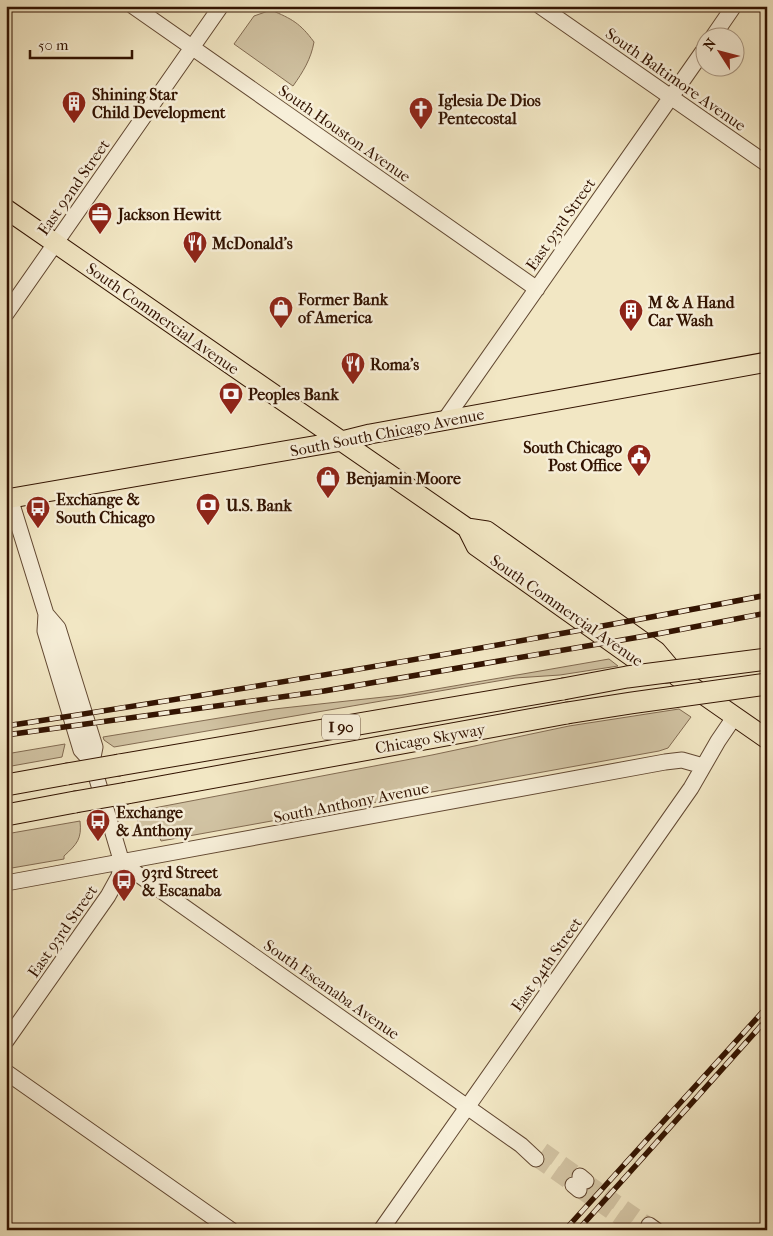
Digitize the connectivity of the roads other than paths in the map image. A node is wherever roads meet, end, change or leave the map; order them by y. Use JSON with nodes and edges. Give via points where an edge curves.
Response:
{"nodes":[{"id":1,"x":134,"y":6,"type":"edge"},
{"id":2,"x":221,"y":6,"type":"edge"},
{"id":3,"x":540,"y":6,"type":"edge"},
{"id":4,"x":734,"y":6,"type":"edge"},
{"id":5,"x":719,"y":28,"type":"edge"},
{"id":6,"x":192,"y":48,"type":"junction"},
{"id":7,"x":696,"y":62,"type":"edge"},
{"id":8,"x":671,"y":97,"type":"junction"},
{"id":9,"x":767,"y":164,"type":"edge"},
{"id":10,"x":6,"y":209,"type":"edge"},
{"id":11,"x":55,"y":243,"type":"junction"},
{"id":12,"x":537,"y":289,"type":"junction"},
{"id":13,"x":6,"y":314,"type":"edge"},
{"id":14,"x":767,"y":362,"type":"edge"},
{"id":15,"x":444,"y":421,"type":"junction"},
{"id":16,"x":342,"y":441,"type":"junction"},
{"id":17,"x":7,"y":497,"type":"edge"},
{"id":18,"x":767,"y":659,"type":"edge"},
{"id":19,"x":767,"y":684,"type":"edge"},
{"id":20,"x":735,"y":716,"type":"junction"},
{"id":21,"x":767,"y":739,"type":"edge"},
{"id":22,"x":703,"y":766,"type":"junction"},
{"id":23,"x":6,"y":785,"type":"edge"},
{"id":24,"x":6,"y":815,"type":"edge"},
{"id":25,"x":122,"y":863,"type":"junction"},
{"id":26,"x":6,"y":883,"type":"edge"},
{"id":27,"x":6,"y":1041,"type":"edge"},
{"id":28,"x":6,"y":1072,"type":"edge"},
{"id":29,"x":468,"y":1107,"type":"junction"},
{"id":30,"x":539,"y":1155,"type":"tunnel mouth"},
{"id":31,"x":231,"y":1230,"type":"edge"},
{"id":32,"x":382,"y":1230,"type":"edge"}],
"edges":[{"from":1,"to":6,"type":"street","name":"South Houston Avenue"},
{"from":2,"to":6,"type":"street","name":"East 92nd Street"},
{"from":3,"to":8,"type":"street","name":"South Baltimore Avenue"},
{"from":4,"to":5,"type":"street"},
{"from":6,"to":11,"type":"street","name":"East 92nd Street"},
{"from":6,"to":12,"type":"street","name":"South Houston Avenue"},
{"from":7,"to":8,"type":"street","name":"East 93rd Street"},
{"from":8,"to":9,"type":"street","name":"South Baltimore Avenue"},
{"from":8,"to":12,"type":"street","name":"East 93rd Street"},
{"from":10,"to":11,"type":"main road","name":"South Commercial Avenue"},
{"from":11,"to":13,"type":"street","name":"East 92nd Street"},
{"from":11,"to":16,"type":"main road","name":"South Commercial Avenue"},
{"from":12,"to":15,"type":"street","name":"East 93rd Street"},
{"from":14,"to":15,"type":"main road","name":"South South Chicago Avenue"},
{"from":15,"to":16,"type":"main road","name":"South South Chicago Avenue"},
{"from":16,"to":17,"type":"main road","name":"South South Chicago Avenue"},
{"from":16,"to":20,"type":"main road","name":"South Commercial Avenue","via":[[467,528],[487,531],[656,651],[678,677]]},
{"from":17,"to":25,"type":"street","via":[[46,614],[45,631],[81,750],[92,762]]},
{"from":18,"to":23,"type":"highway","name":"Chicago Skyway","number":"I 90","bridge":true,"via":[[627,678]]},
{"from":19,"to":24,"type":"highway","name":"Chicago Skyway","number":"I 90","bridge":true,"via":[[630,703]]},
{"from":20,"to":21,"type":"main road","name":"South Commercial Avenue"},
{"from":20,"to":22,"type":"street","name":"East 94th Street"},
{"from":22,"to":25,"type":"street","name":"South Anthony Avenue","via":[[682,760],[666,762]]},
{"from":22,"to":29,"type":"street","name":"East 94th Street","via":[[686,796]]},
{"from":25,"to":26,"type":"street","name":"South Anthony Avenue"},
{"from":25,"to":27,"type":"street","name":"East 93rd Street","via":[[108,896]]},
{"from":25,"to":29,"type":"street","name":"South Escanaba Avenue"},
{"from":28,"to":31,"type":"street"},
{"from":29,"to":30,"type":"street","name":"South Escanaba Avenue"},
{"from":29,"to":32,"type":"street","name":"East 94th Street"}]}
